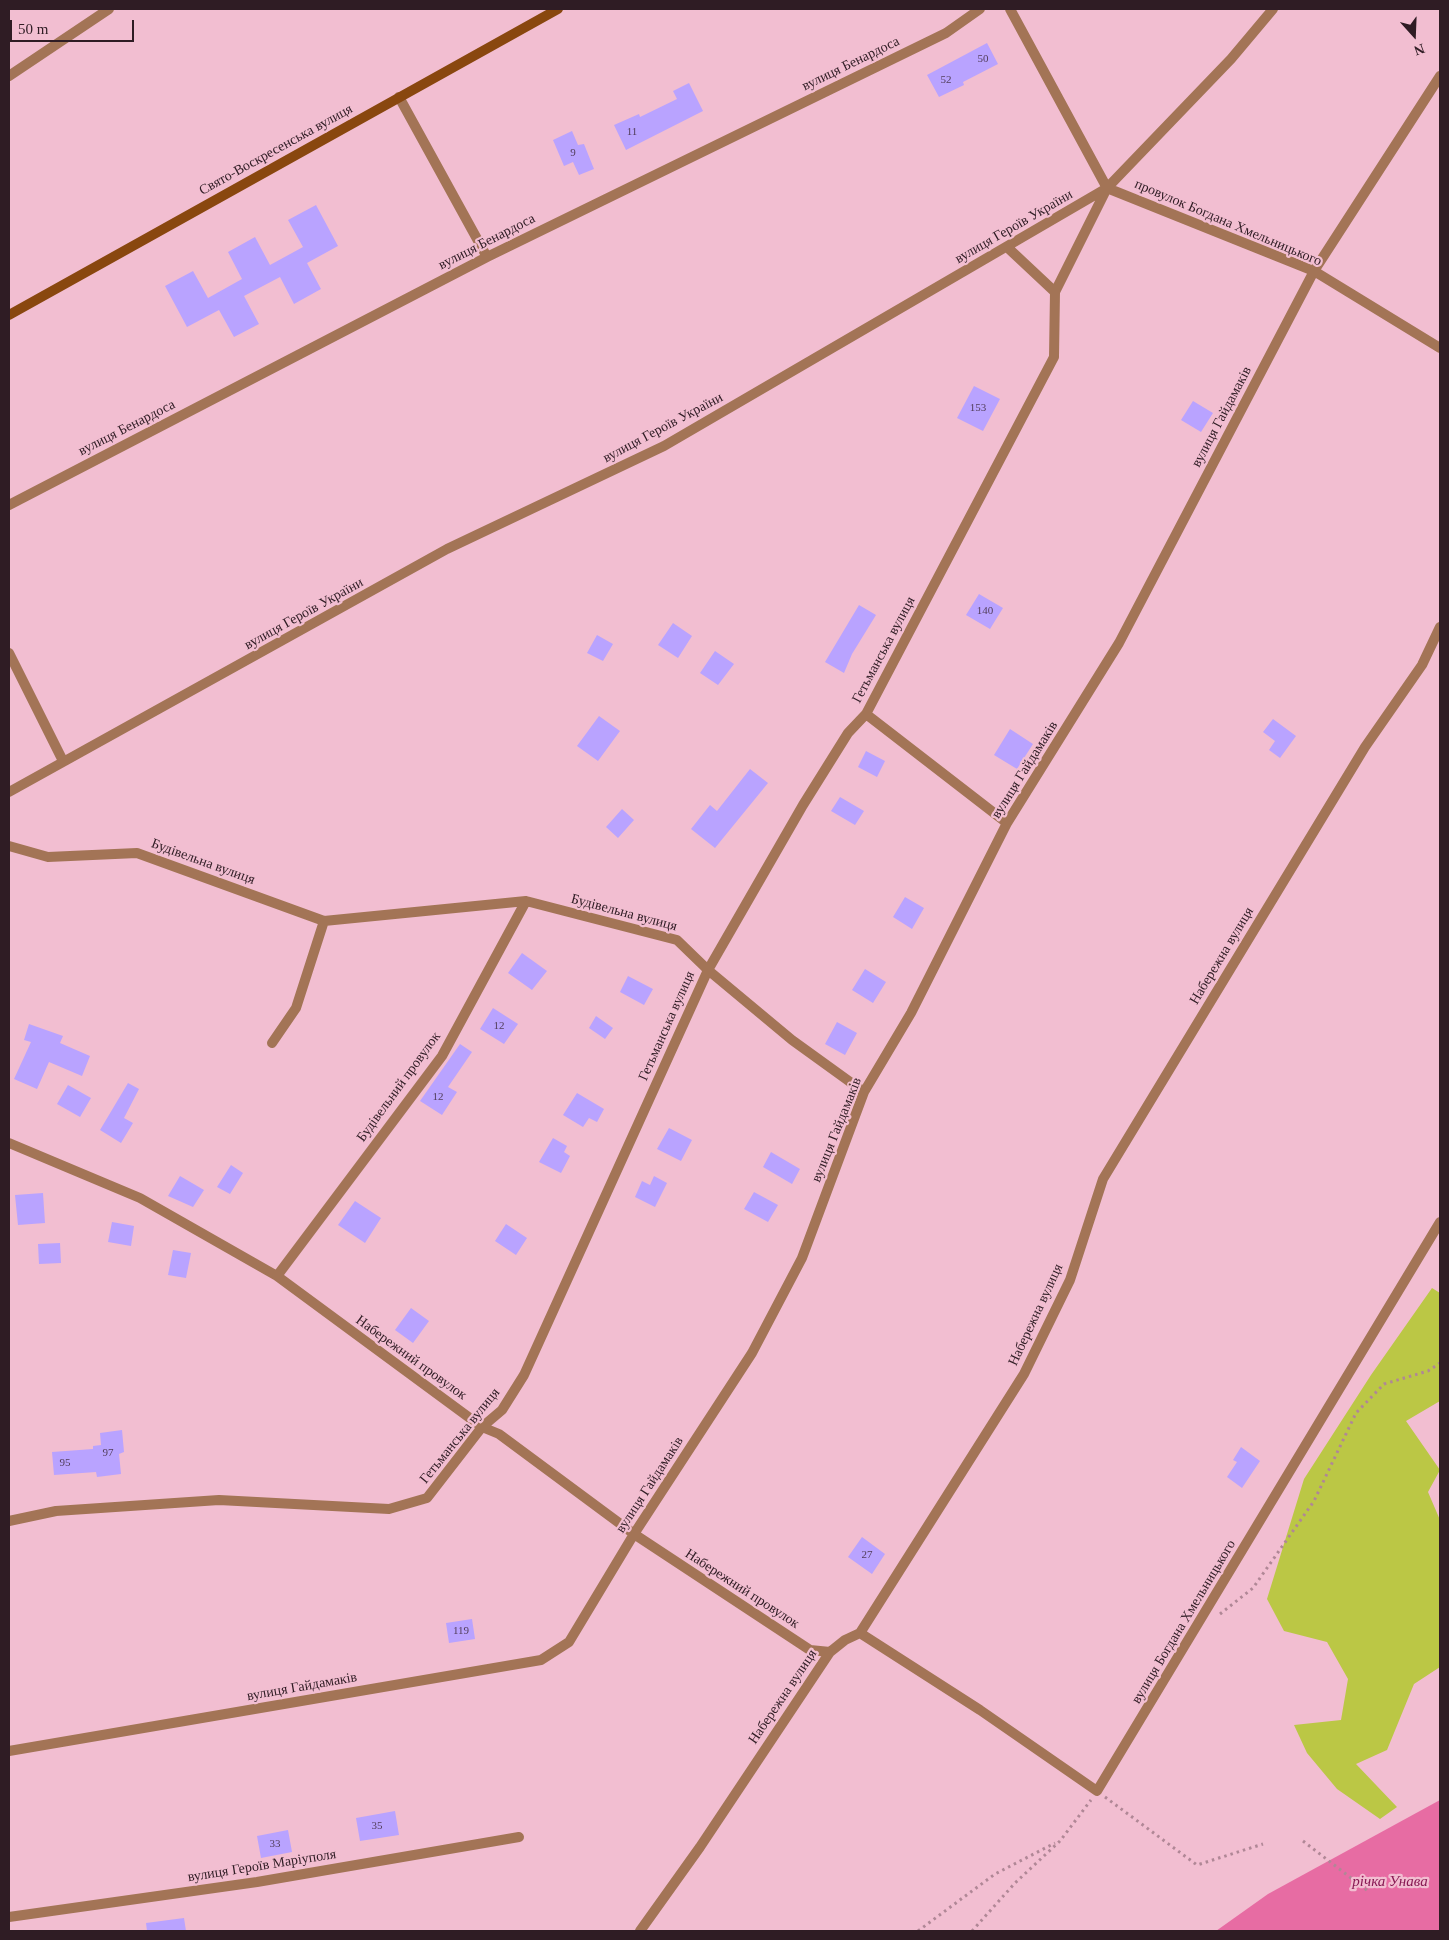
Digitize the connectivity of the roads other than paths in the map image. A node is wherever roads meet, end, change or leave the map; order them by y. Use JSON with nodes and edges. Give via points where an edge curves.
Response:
{"nodes":[{"id":1,"x":109,"y":9,"type":"edge"},
{"id":2,"x":558,"y":9,"type":"edge"},
{"id":3,"x":980,"y":9,"type":"edge"},
{"id":4,"x":1010,"y":9,"type":"edge"},
{"id":5,"x":1273,"y":9,"type":"edge"},
{"id":6,"x":9,"y":76,"type":"edge"},
{"id":7,"x":1440,"y":76,"type":"edge"},
{"id":8,"x":399,"y":97,"type":"junction"},
{"id":9,"x":1108,"y":188,"type":"junction"},
{"id":10,"x":1007,"y":247,"type":"junction"},
{"id":11,"x":487,"y":257,"type":"junction"},
{"id":12,"x":1314,"y":271,"type":"junction"},
{"id":13,"x":1055,"y":292,"type":"junction"},
{"id":14,"x":9,"y":316,"type":"edge"},
{"id":15,"x":1440,"y":348,"type":"edge"},
{"id":16,"x":9,"y":505,"type":"edge"},
{"id":17,"x":1440,"y":627,"type":"edge"},
{"id":18,"x":9,"y":653,"type":"edge"},
{"id":19,"x":866,"y":714,"type":"junction"},
{"id":20,"x":63,"y":761,"type":"junction"},
{"id":21,"x":9,"y":792,"type":"edge"},
{"id":22,"x":1007,"y":823,"type":"junction"},
{"id":23,"x":9,"y":846,"type":"edge"},
{"id":24,"x":526,"y":901,"type":"junction"},
{"id":25,"x":324,"y":921,"type":"junction"},
{"id":26,"x":708,"y":970,"type":"junction"},
{"id":27,"x":272,"y":1044,"type":"dead end"},
{"id":28,"x":864,"y":1092,"type":"junction"},
{"id":29,"x":9,"y":1143,"type":"edge"},
{"id":30,"x":1440,"y":1222,"type":"edge"},
{"id":31,"x":277,"y":1276,"type":"junction"},
{"id":32,"x":482,"y":1427,"type":"junction"},
{"id":33,"x":9,"y":1521,"type":"edge"},
{"id":34,"x":634,"y":1534,"type":"junction"},
{"id":35,"x":860,"y":1633,"type":"junction"},
{"id":36,"x":830,"y":1652,"type":"junction"},
{"id":37,"x":9,"y":1751,"type":"edge"},
{"id":38,"x":520,"y":1837,"type":"dead end"},
{"id":39,"x":9,"y":1917,"type":"edge"},
{"id":40,"x":640,"y":1931,"type":"edge"}],
"edges":[{"from":1,"to":6,"type":"street"},
{"from":2,"to":8,"type":"street","name":"Свято-Воскресенська вулиця"},
{"from":3,"to":11,"type":"street","name":"вулиця Бенардоса","via":[[946,33]]},
{"from":4,"to":9,"type":"street"},
{"from":5,"to":9,"type":"street","name":"вулиця Героїв України"},
{"from":7,"to":12,"type":"street","name":"вулиця Гайдамаків"},
{"from":8,"to":11,"type":"street"},
{"from":8,"to":14,"type":"street","name":"Свято-Воскресенська вулиця"},
{"from":9,"to":10,"type":"street","name":"вулиця Героїв України"},
{"from":9,"to":12,"type":"street","name":"провулок Богдана Хмельницького"},
{"from":9,"to":13,"type":"street","name":"Гетьманська вулиця"},
{"from":10,"to":13,"type":"street"},
{"from":10,"to":20,"type":"street","name":"вулиця Героїв України","via":[[664,446],[447,550]]},
{"from":11,"to":16,"type":"street","name":"вулиця Бенардоса"},
{"from":12,"to":15,"type":"street","name":"провулок Богдана Хмельницького"},
{"from":12,"to":22,"type":"street","name":"вулиця Гайдамаків","via":[[1119,643]]},
{"from":13,"to":19,"type":"street","name":"Гетьманська вулиця","via":[[1054,358]]},
{"from":17,"to":35,"type":"street","name":"Набережна вулиця","via":[[1422,665],[1365,747],[1103,1179],[1070,1280],[1024,1374]]},
{"from":18,"to":20,"type":"street"},
{"from":19,"to":22,"type":"street"},
{"from":19,"to":26,"type":"street","name":"Гетьманська вулиця","via":[[848,733],[808,797]]},
{"from":20,"to":21,"type":"street","name":"вулиця Героїв України"},
{"from":22,"to":28,"type":"street","name":"вулиця Гайдамаків","via":[[910,1013]]},
{"from":23,"to":25,"type":"street","name":"Будівельна вулиця","via":[[48,857],[137,853]]},
{"from":24,"to":25,"type":"street","name":"Будівельна вулиця"},
{"from":24,"to":26,"type":"street","name":"Будівельна вулиця","via":[[677,940]]},
{"from":24,"to":31,"type":"street","name":"Будівельний провулок","via":[[442,1056]]},
{"from":25,"to":27,"type":"street","via":[[296,1008]]},
{"from":26,"to":28,"type":"street","name":"Будівельна вулиця","via":[[792,1040]]},
{"from":26,"to":32,"type":"street","name":"Гетьманська вулиця","via":[[524,1376],[502,1410]]},
{"from":28,"to":34,"type":"street","name":"вулиця Гайдамаків","via":[[802,1258],[752,1353]]},
{"from":29,"to":31,"type":"street","name":"Набережний провулок","via":[[140,1198]]},
{"from":30,"to":35,"type":"street","name":"вулиця Богдана Хмельницького","via":[[1097,1792],[980,1710]]},
{"from":31,"to":32,"type":"street","name":"Набережний провулок"},
{"from":32,"to":33,"type":"street","name":"Гетьманська вулиця","via":[[427,1498],[389,1509],[219,1500],[56,1511]]},
{"from":32,"to":34,"type":"street","name":"Набережний провулок","via":[[499,1434]]},
{"from":34,"to":36,"type":"street","name":"Набережний провулок","via":[[810,1650]]},
{"from":34,"to":37,"type":"street","name":"вулиця Гайдамаків","via":[[569,1642],[541,1660]]},
{"from":35,"to":36,"type":"street","name":"Набережна вулиця"},
{"from":36,"to":40,"type":"street","name":"Набережна вулиця"},
{"from":38,"to":39,"type":"street","name":"вулиця Героїв Маріуполя","via":[[257,1882]]}]}
